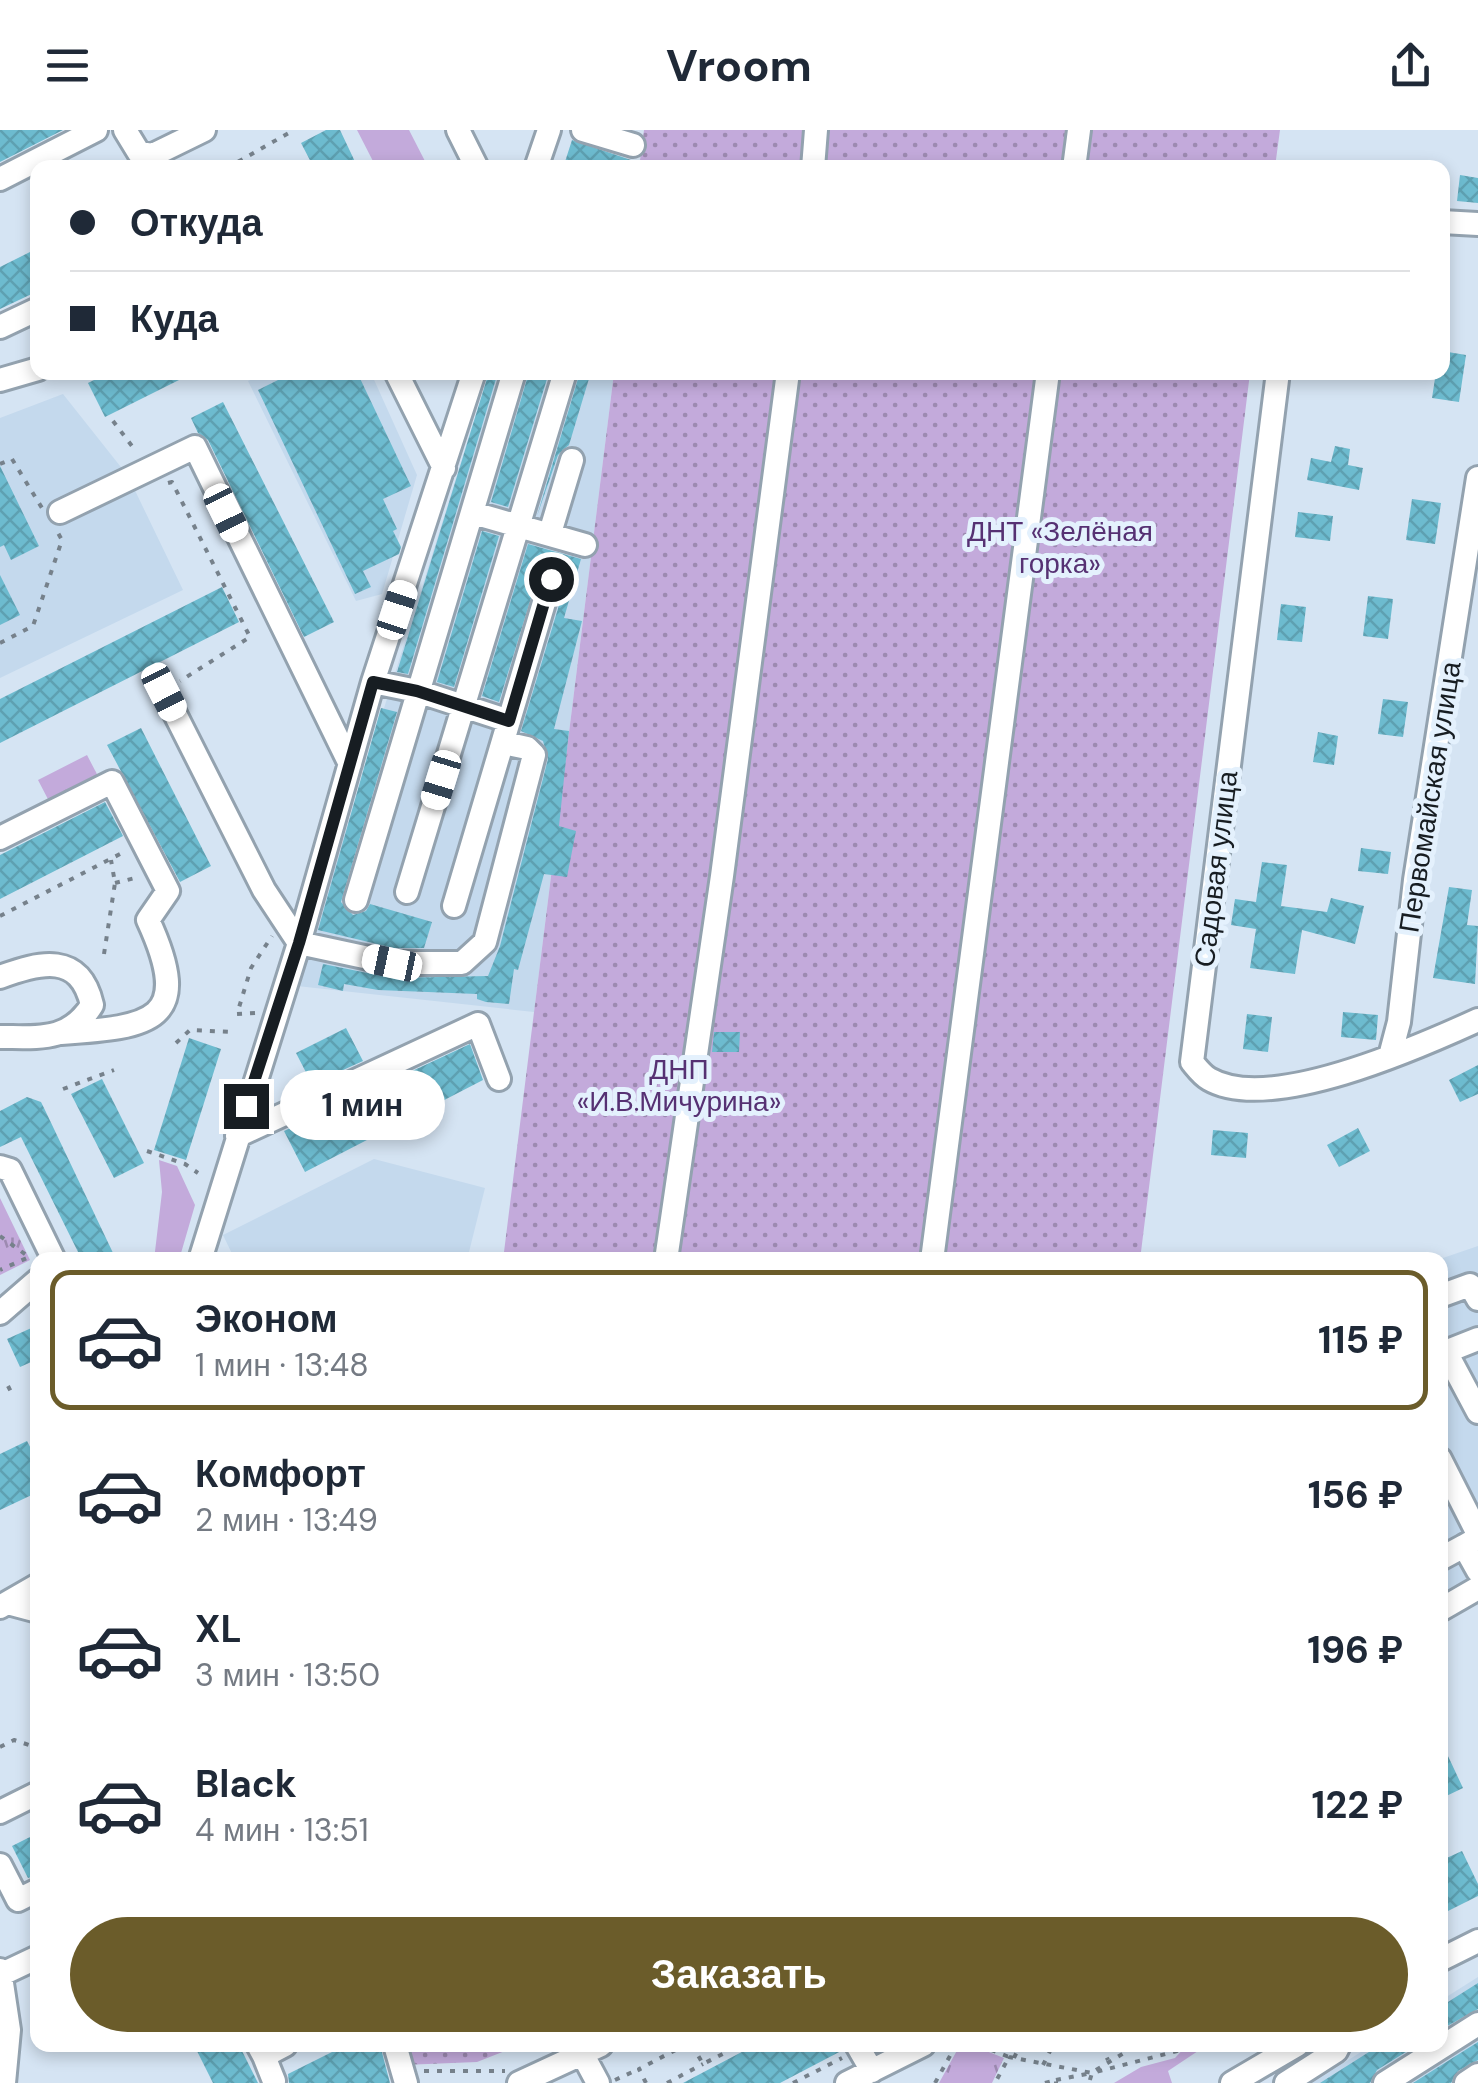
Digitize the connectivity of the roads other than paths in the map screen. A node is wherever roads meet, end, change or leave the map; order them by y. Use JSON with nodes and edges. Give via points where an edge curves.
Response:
{"nodes":[{"id":1,"x":96,"y":130,"type":"edge"},
{"id":2,"x":125,"y":130,"type":"edge"},
{"id":3,"x":204,"y":130,"type":"edge"},
{"id":4,"x":458,"y":130,"type":"edge"},
{"id":5,"x":549,"y":130,"type":"edge"},
{"id":6,"x":583,"y":130,"type":"edge"},
{"id":7,"x":816,"y":130,"type":"edge"},
{"id":8,"x":1079,"y":130,"type":"edge"},
{"id":9,"x":633,"y":145,"type":"dead end"},
{"id":10,"x":37,"y":160,"type":"edge"},
{"id":11,"x":473,"y":160,"type":"edge"},
{"id":12,"x":542,"y":160,"type":"edge"},
{"id":13,"x":814,"y":160,"type":"edge"},
{"id":14,"x":1075,"y":160,"type":"edge"},
{"id":15,"x":30,"y":164,"type":"edge"},
{"id":16,"x":0,"y":179,"type":"edge"},
{"id":17,"x":1450,"y":222,"type":"edge"},
{"id":18,"x":1478,"y":224,"type":"edge"},
{"id":19,"x":30,"y":313,"type":"edge"},
{"id":20,"x":0,"y":326,"type":"edge"},
{"id":21,"x":30,"y":371,"type":"edge"},
{"id":22,"x":0,"y":380,"type":"edge"},
{"id":23,"x":400,"y":380,"type":"edge"},
{"id":24,"x":472,"y":380,"type":"edge"},
{"id":25,"x":511,"y":380,"type":"edge"},
{"id":26,"x":562,"y":380,"type":"edge"},
{"id":27,"x":787,"y":380,"type":"edge"},
{"id":28,"x":1047,"y":380,"type":"edge"},
{"id":29,"x":1277,"y":380,"type":"edge"},
{"id":30,"x":572,"y":460,"type":"dead end"},
{"id":31,"x":444,"y":468,"type":"junction"},
{"id":32,"x":1478,"y":478,"type":"edge"},
{"id":33,"x":472,"y":513,"type":"junction"},
{"id":34,"x":54,"y":520,"type":"road end"},
{"id":35,"x":518,"y":525,"type":"junction"},
{"id":36,"x":550,"y":534,"type":"junction"},
{"id":37,"x":585,"y":544,"type":"dead end"},
{"id":38,"x":551,"y":579,"type":"dead end"},
{"id":39,"x":373,"y":682,"type":"junction"},
{"id":40,"x":168,"y":689,"type":"road end"},
{"id":41,"x":417,"y":691,"type":"junction"},
{"id":42,"x":463,"y":706,"type":"junction"},
{"id":43,"x":506,"y":732,"type":"junction"},
{"id":44,"x":350,"y":764,"type":"junction"},
{"id":45,"x":0,"y":838,"type":"edge"},
{"id":46,"x":408,"y":892,"type":"dead end"},
{"id":47,"x":356,"y":900,"type":"dead end"},
{"id":48,"x":454,"y":906,"type":"dead end"},
{"id":49,"x":299,"y":943,"type":"junction"},
{"id":50,"x":0,"y":977,"type":"edge"},
{"id":51,"x":1478,"y":1020,"type":"edge"},
{"id":52,"x":60,"y":1034,"type":"junction"},
{"id":53,"x":0,"y":1036,"type":"edge"},
{"id":54,"x":1390,"y":1056,"type":"junction"},
{"id":55,"x":499,"y":1079,"type":"dead end"},
{"id":56,"x":237,"y":1136,"type":"junction"},
{"id":57,"x":0,"y":1167,"type":"edge"},
{"id":58,"x":669,"y":1233,"type":"junction"},
{"id":59,"x":50,"y":1252,"type":"edge"},
{"id":60,"x":202,"y":1252,"type":"edge"},
{"id":61,"x":656,"y":1252,"type":"edge"},
{"id":62,"x":667,"y":1252,"type":"edge"},
{"id":63,"x":933,"y":1252,"type":"edge"},
{"id":64,"x":30,"y":1287,"type":"edge"},
{"id":65,"x":1448,"y":1293,"type":"edge"},
{"id":66,"x":1478,"y":1299,"type":"edge"},
{"id":67,"x":0,"y":1313,"type":"edge"},
{"id":68,"x":1478,"y":1339,"type":"edge"},
{"id":69,"x":1448,"y":1351,"type":"edge"},
{"id":70,"x":1448,"y":1361,"type":"edge"},
{"id":71,"x":1478,"y":1412,"type":"edge"},
{"id":72,"x":1448,"y":1478,"type":"edge"},
{"id":73,"x":1473,"y":1539,"type":"edge"},
{"id":74,"x":1448,"y":1554,"type":"edge"},
{"id":75,"x":1478,"y":1572,"type":"edge"},
{"id":76,"x":1478,"y":1588,"type":"edge"},
{"id":77,"x":30,"y":1590,"type":"edge"},
{"id":78,"x":4,"y":1605,"type":"edge"},
{"id":79,"x":1448,"y":1605,"type":"edge"},
{"id":80,"x":30,"y":1610,"type":"edge"},
{"id":81,"x":30,"y":1797,"type":"edge"},
{"id":82,"x":0,"y":1812,"type":"edge"},
{"id":83,"x":0,"y":1865,"type":"edge"},
{"id":84,"x":30,"y":1894,"type":"edge"},
{"id":85,"x":1478,"y":1941,"type":"edge"},
{"id":86,"x":1448,"y":1956,"type":"edge"},
{"id":87,"x":30,"y":1960,"type":"edge"},
{"id":88,"x":1,"y":1972,"type":"edge"},
{"id":89,"x":1478,"y":2024,"type":"edge"},
{"id":90,"x":1448,"y":2043,"type":"edge"},
{"id":91,"x":261,"y":2052,"type":"edge"},
{"id":92,"x":398,"y":2052,"type":"edge"},
{"id":93,"x":581,"y":2052,"type":"edge"},
{"id":94,"x":587,"y":2052,"type":"edge"},
{"id":95,"x":861,"y":2052,"type":"edge"},
{"id":96,"x":909,"y":2052,"type":"edge"},
{"id":97,"x":1285,"y":2052,"type":"edge"},
{"id":98,"x":1334,"y":2052,"type":"edge"},
{"id":99,"x":1434,"y":2052,"type":"edge"},
{"id":100,"x":872,"y":2071,"type":"junction"},
{"id":101,"x":1478,"y":2076,"type":"edge"},
{"id":102,"x":411,"y":2077,"type":"edge"},
{"id":103,"x":513,"y":2077,"type":"edge"},
{"id":104,"x":274,"y":2081,"type":"edge"},
{"id":105,"x":604,"y":2082,"type":"edge"},
{"id":106,"x":4,"y":2083,"type":"edge"},
{"id":107,"x":847,"y":2083,"type":"edge"},
{"id":108,"x":1232,"y":2083,"type":"edge"},
{"id":109,"x":1286,"y":2083,"type":"edge"},
{"id":110,"x":1385,"y":2083,"type":"edge"},
{"id":111,"x":1466,"y":2083,"type":"edge"}],
"edges":[{"from":1,"to":10,"type":"street"},
{"from":2,"to":3,"type":"street","via":[[139,153],[152,155]]},
{"from":4,"to":11,"type":"street"},
{"from":5,"to":12,"type":"street"},
{"from":6,"to":9,"type":"street"},
{"from":7,"to":13,"type":"street"},
{"from":8,"to":14,"type":"street"},
{"from":15,"to":16,"type":"street"},
{"from":17,"to":18,"type":"street"},
{"from":19,"to":20,"type":"street"},
{"from":21,"to":22,"type":"street"},
{"from":23,"to":31,"type":"street"},
{"from":24,"to":31,"type":"street"},
{"from":25,"to":33,"type":"street"},
{"from":26,"to":35,"type":"street"},
{"from":27,"to":58,"type":"street"},
{"from":28,"to":63,"type":"street"},
{"from":29,"to":54,"type":"street","name":"Садовая улица","via":[[1192,1062],[1206,1078],[1236,1089],[1302,1085]]},
{"from":30,"to":36,"type":"street"},
{"from":31,"to":39,"type":"street"},
{"from":32,"to":54,"type":"street","name":"Первомайская улица"},
{"from":33,"to":35,"type":"street"},
{"from":33,"to":41,"type":"street"},
{"from":34,"to":44,"type":"street","via":[[195,447]]},
{"from":35,"to":36,"type":"street"},
{"from":35,"to":42,"type":"street"},
{"from":36,"to":37,"type":"street"},
{"from":38,"to":43,"type":"street"},
{"from":39,"to":41,"type":"street"},
{"from":39,"to":44,"type":"street"},
{"from":40,"to":49,"type":"street"},
{"from":41,"to":42,"type":"street"},
{"from":41,"to":47,"type":"street"},
{"from":42,"to":43,"type":"street"},
{"from":42,"to":46,"type":"street"},
{"from":43,"to":48,"type":"street"},
{"from":43,"to":49,"type":"street","via":[[534,755],[485,942],[470,958],[392,963]]},
{"from":44,"to":49,"type":"street"},
{"from":45,"to":52,"type":"street","via":[[112,782],[168,891],[148,920],[166,967],[164,1006],[128,1027]]},
{"from":49,"to":56,"type":"street"},
{"from":50,"to":52,"type":"street","via":[[46,963],[71,969],[88,984],[92,1005],[81,1022]]},
{"from":51,"to":54,"type":"street","name":"Садовая улица"},
{"from":52,"to":53,"type":"street"},
{"from":55,"to":56,"type":"street","via":[[478,1024]]},
{"from":56,"to":60,"type":"street"},
{"from":57,"to":59,"type":"street","via":[[10,1170]]},
{"from":58,"to":61,"type":"street"},
{"from":58,"to":62,"type":"street"},
{"from":64,"to":67,"type":"street"},
{"from":65,"to":66,"type":"street","via":[[1470,1285]]},
{"from":68,"to":69,"type":"street"},
{"from":70,"to":71,"type":"street"},
{"from":72,"to":73,"type":"street"},
{"from":73,"to":74,"type":"street"},
{"from":73,"to":75,"type":"street"},
{"from":76,"to":79,"type":"street"},
{"from":77,"to":78,"type":"street"},
{"from":78,"to":80,"type":"street"},
{"from":81,"to":82,"type":"street"},
{"from":83,"to":84,"type":"street","via":[[18,1900]]},
{"from":85,"to":86,"type":"street"},
{"from":87,"to":88,"type":"street"},
{"from":88,"to":106,"type":"street","via":[[9,2030]]},
{"from":89,"to":90,"type":"street"},
{"from":91,"to":104,"type":"street"},
{"from":92,"to":102,"type":"street"},
{"from":93,"to":103,"type":"street"},
{"from":94,"to":105,"type":"street"},
{"from":95,"to":100,"type":"street"},
{"from":96,"to":100,"type":"street"},
{"from":97,"to":108,"type":"street"},
{"from":98,"to":109,"type":"street"},
{"from":99,"to":110,"type":"street"},
{"from":100,"to":107,"type":"street"},
{"from":101,"to":111,"type":"street"}]}
